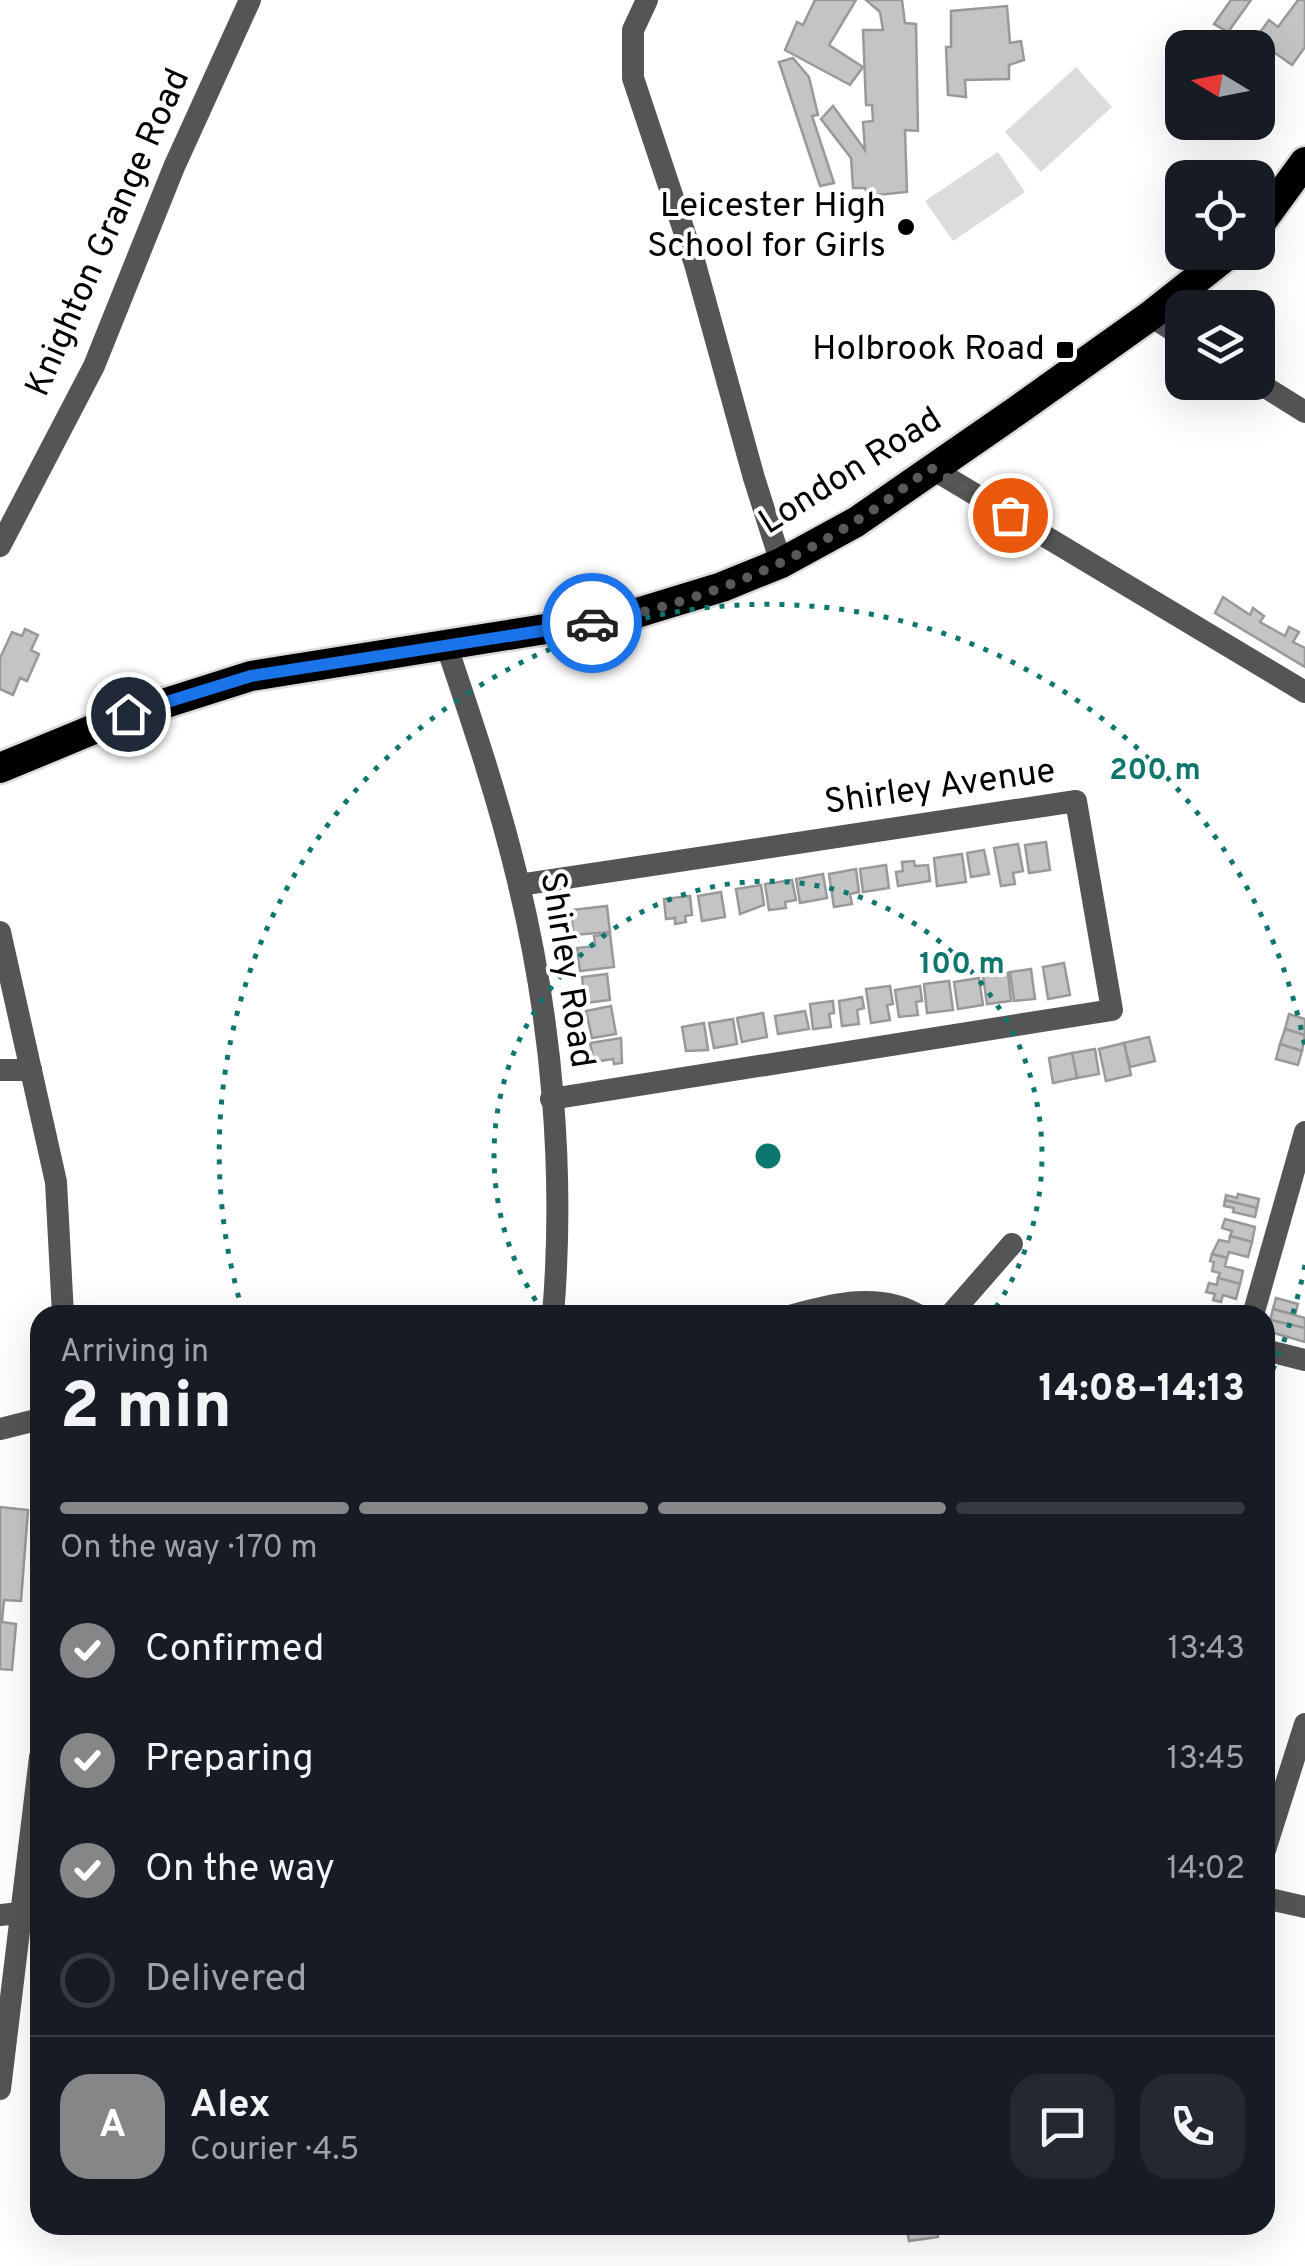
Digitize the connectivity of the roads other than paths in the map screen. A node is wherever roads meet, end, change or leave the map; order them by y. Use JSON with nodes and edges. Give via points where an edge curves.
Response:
{"nodes":[{"id":1,"x":250,"y":0,"type":"edge"},
{"id":2,"x":646,"y":0,"type":"edge"},
{"id":3,"x":1305,"y":162,"type":"edge"},
{"id":4,"x":1275,"y":203,"type":"edge"},
{"id":5,"x":1208,"y":270,"type":"edge"},
{"id":6,"x":1150,"y":316,"type":"junction"},
{"id":7,"x":1165,"y":325,"type":"edge"},
{"id":8,"x":1275,"y":393,"type":"edge"},
{"id":9,"x":1305,"y":412,"type":"edge"},
{"id":10,"x":931,"y":468,"type":"junction"},
{"id":11,"x":0,"y":546,"type":"edge"},
{"id":12,"x":781,"y":563,"type":"junction"},
{"id":13,"x":447,"y":647,"type":"junction"},
{"id":14,"x":1305,"y":692,"type":"edge"},
{"id":15,"x":0,"y":768,"type":"edge"},
{"id":16,"x":519,"y":885,"type":"junction"},
{"id":17,"x":0,"y":932,"type":"edge"},
{"id":18,"x":0,"y":1070,"type":"edge"},
{"id":19,"x":31,"y":1070,"type":"junction"},
{"id":20,"x":552,"y":1099,"type":"junction"},
{"id":21,"x":1305,"y":1132,"type":"edge"},
{"id":22,"x":1012,"y":1244,"type":"dead end"},
{"id":23,"x":63,"y":1305,"type":"edge"},
{"id":24,"x":554,"y":1305,"type":"edge"},
{"id":25,"x":829,"y":1305,"type":"edge"},
{"id":26,"x":889,"y":1305,"type":"edge"},
{"id":27,"x":959,"y":1305,"type":"edge"},
{"id":28,"x":1256,"y":1305,"type":"edge"},
{"id":29,"x":1275,"y":1352,"type":"edge"},
{"id":30,"x":1305,"y":1360,"type":"edge"},
{"id":31,"x":30,"y":1422,"type":"edge"},
{"id":32,"x":0,"y":1429,"type":"edge"},
{"id":33,"x":1305,"y":1724,"type":"edge"},
{"id":34,"x":1275,"y":1818,"type":"edge"},
{"id":35,"x":30,"y":1839,"type":"edge"},
{"id":36,"x":1275,"y":1900,"type":"edge"},
{"id":37,"x":1305,"y":1907,"type":"edge"},
{"id":38,"x":21,"y":1913,"type":"edge"},
{"id":39,"x":0,"y":2089,"type":"edge"}],
"edges":[{"from":1,"to":11,"type":"street","name":"Knighton Grange Road","via":[[94,366]]},
{"from":2,"to":12,"type":"street","via":[[632,30],[632,78],[695,264]]},
{"from":3,"to":4,"type":"highway"},
{"from":5,"to":6,"type":"highway","name":"London Road"},
{"from":6,"to":7,"type":"street"},
{"from":6,"to":10,"type":"highway","name":"London Road"},
{"from":8,"to":9,"type":"street"},
{"from":10,"to":12,"type":"highway","name":"London Road","via":[[856,522]]},
{"from":10,"to":14,"type":"street"},
{"from":12,"to":13,"type":"highway","name":"London Road","via":[[627,616]]},
{"from":13,"to":15,"type":"highway","name":"London Road","via":[[251,676],[128,714]]},
{"from":13,"to":16,"type":"street","name":"Shirley Road"},
{"from":16,"to":20,"type":"street","name":"Shirley Road"},
{"from":16,"to":20,"type":"street","name":"Shirley Avenue","via":[[1076,801],[1112,1010]]},
{"from":17,"to":19,"type":"street"},
{"from":18,"to":19,"type":"street"},
{"from":19,"to":23,"type":"street","via":[[56,1182]]},
{"from":20,"to":24,"type":"street","name":"Shirley Road"},
{"from":21,"to":28,"type":"street"},
{"from":22,"to":27,"type":"street"},
{"from":25,"to":26,"type":"street"},
{"from":29,"to":30,"type":"street"},
{"from":31,"to":32,"type":"street"},
{"from":33,"to":34,"type":"street"},
{"from":35,"to":38,"type":"street"},
{"from":36,"to":37,"type":"street"},
{"from":38,"to":39,"type":"street"}]}
